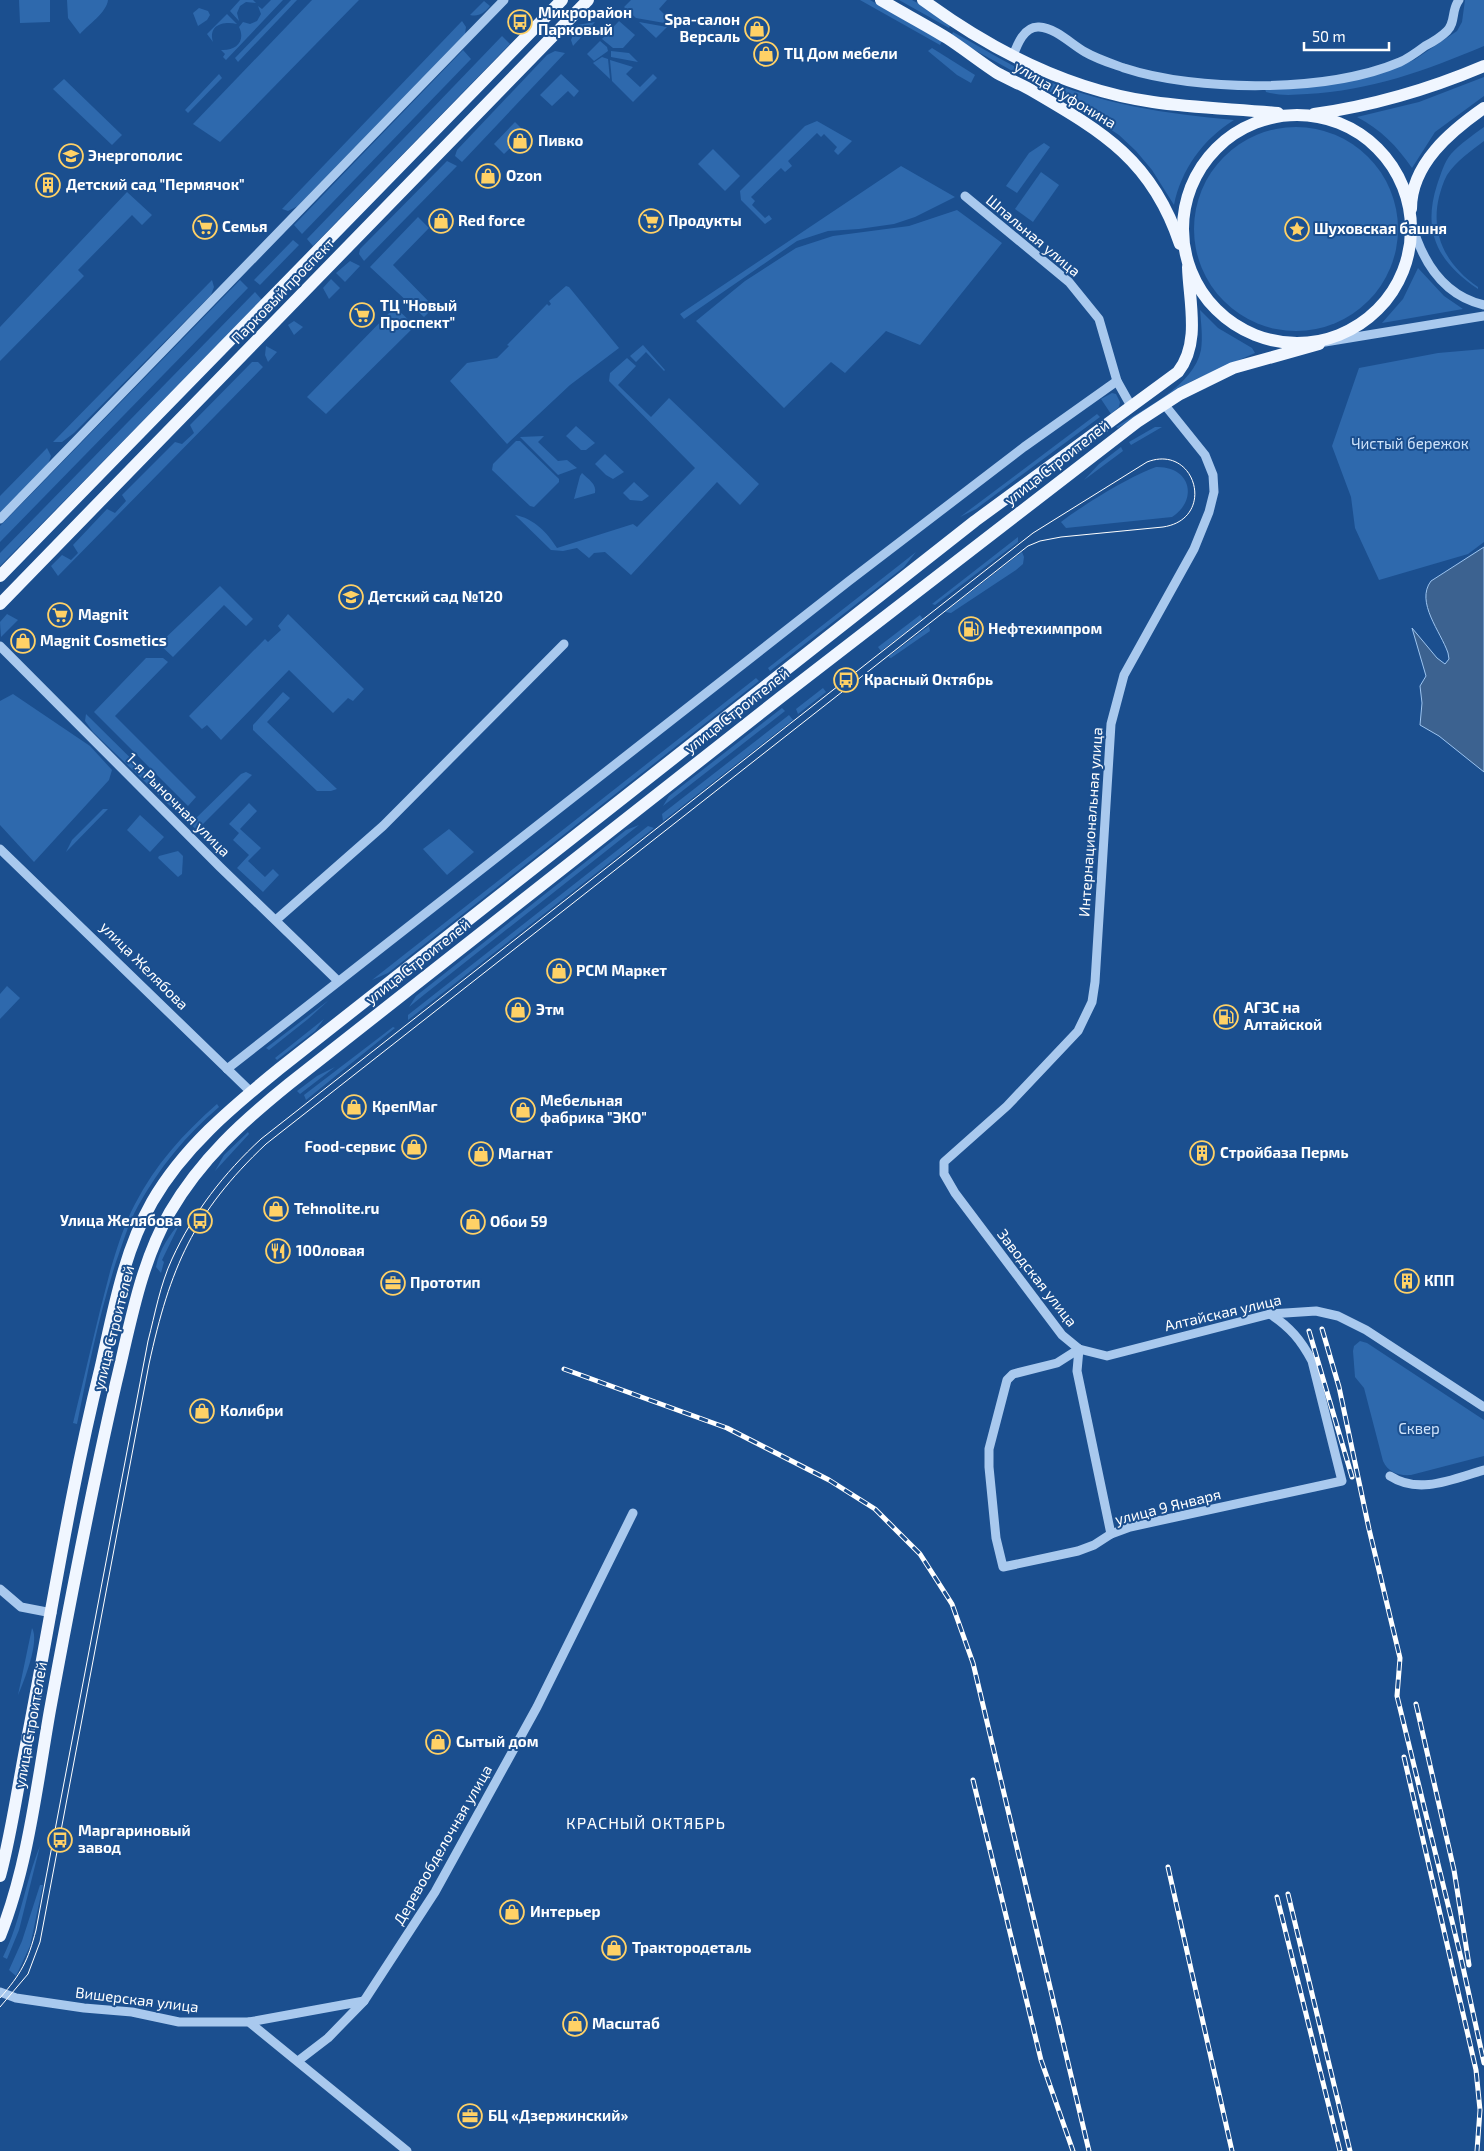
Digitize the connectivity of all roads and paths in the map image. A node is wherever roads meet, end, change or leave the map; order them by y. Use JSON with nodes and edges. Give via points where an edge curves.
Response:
{"nodes":[{"id":1,"x":504,"y":0,"type":"edge"},
{"id":2,"x":562,"y":0,"type":"edge"},
{"id":3,"x":588,"y":0,"type":"edge"},
{"id":4,"x":881,"y":0,"type":"edge"},
{"id":5,"x":923,"y":0,"type":"edge"},
{"id":6,"x":1458,"y":0,"type":"edge"},
{"id":7,"x":1013,"y":56,"type":"junction"},
{"id":8,"x":1484,"y":66,"type":"edge"},
{"id":9,"x":1484,"y":108,"type":"edge"},
{"id":10,"x":1301,"y":115,"type":"junction"},
{"id":11,"x":965,"y":196,"type":"dead end"},
{"id":12,"x":1410,"y":217,"type":"junction"},
{"id":13,"x":1187,"y":264,"type":"junction"},
{"id":14,"x":1484,"y":305,"type":"edge"},
{"id":15,"x":1484,"y":316,"type":"edge"},
{"id":16,"x":1322,"y":343,"type":"junction"},
{"id":17,"x":1117,"y":381,"type":"junction"},
{"id":18,"x":1164,"y":404,"type":"junction"},
{"id":19,"x":1131,"y":406,"type":"junction"},
{"id":20,"x":0,"y":519,"type":"edge"},
{"id":21,"x":0,"y":576,"type":"edge"},
{"id":22,"x":0,"y":604,"type":"edge"},
{"id":23,"x":564,"y":644,"type":"dead end"},
{"id":24,"x":0,"y":646,"type":"edge"},
{"id":25,"x":0,"y":849,"type":"edge"},
{"id":26,"x":276,"y":920,"type":"junction"},
{"id":27,"x":338,"y":982,"type":"junction"},
{"id":28,"x":226,"y":1069,"type":"junction"},
{"id":29,"x":251,"y":1092,"type":"junction"},
{"id":30,"x":267,"y":1102,"type":"junction"},
{"id":31,"x":944,"y":1162,"type":"joint"},
{"id":32,"x":1270,"y":1314,"type":"junction"},
{"id":33,"x":1079,"y":1349,"type":"junction"},
{"id":34,"x":1484,"y":1407,"type":"edge"},
{"id":35,"x":1484,"y":1470,"type":"edge"},
{"id":36,"x":1390,"y":1476,"type":"dead end"},
{"id":37,"x":633,"y":1513,"type":"dead end"},
{"id":38,"x":1111,"y":1534,"type":"junction"},
{"id":39,"x":0,"y":1589,"type":"edge"},
{"id":40,"x":52,"y":1613,"type":"junction"},
{"id":41,"x":0,"y":1876,"type":"edge"},
{"id":42,"x":0,"y":1936,"type":"edge"},
{"id":43,"x":0,"y":1992,"type":"edge"},
{"id":44,"x":364,"y":2001,"type":"junction"},
{"id":45,"x":249,"y":2022,"type":"junction"},
{"id":46,"x":298,"y":2061,"type":"junction"},
{"id":47,"x":407,"y":2151,"type":"edge"}],
"edges":[{"from":1,"to":20,"type":"street"},
{"from":2,"to":21,"type":"main road","name":"Парковый проспект"},
{"from":3,"to":22,"type":"main road","name":"Парковый проспект"},
{"from":4,"to":13,"type":"main road","name":"улица Куфонина","via":[[947,38],[999,74],[1083,120],[1122,150],[1143,172],[1160,198]]},
{"from":5,"to":7,"type":"main road","name":"улица Куфонина","via":[[969,33]]},
{"from":6,"to":7,"type":"street","via":[[1447,32],[1408,58],[1331,81],[1246,85],[1173,80],[1110,63],[1040,27],[1028,30]]},
{"from":7,"to":10,"type":"main road","name":"улица Куфонина","via":[[1069,81],[1138,100]]},
{"from":8,"to":10,"type":"main road","via":[[1380,100]]},
{"from":9,"to":12,"type":"main road","via":[[1446,137],[1431,156],[1413,192]]},
{"from":10,"to":12,"type":"main road","via":[[1347,128],[1380,152],[1399,180]]},
{"from":10,"to":13,"type":"main road","name":"улица Строителей","via":[[1272,118],[1247,126],[1211,155],[1197,176],[1187,202],[1183,223]]},
{"from":11,"to":17,"type":"street","name":"Шпальная улица","via":[[1069,282],[1098,319]]},
{"from":12,"to":14,"type":"street","via":[[1420,248],[1435,274],[1460,296]]},
{"from":12,"to":16,"type":"main road","name":"улица Строителей","via":[[1406,258],[1391,293],[1361,324]]},
{"from":13,"to":16,"type":"main road","via":[[1206,298],[1238,326],[1282,341]]},
{"from":13,"to":19,"type":"main road","name":"улица Строителей","via":[[1191,338],[1186,360],[1170,379]]},
{"from":15,"to":16,"type":"street"},
{"from":16,"to":18,"type":"main road","name":"улица Строителей","via":[[1233,368]]},
{"from":17,"to":19,"type":"street","name":"Шпальная улица"},
{"from":17,"to":27,"type":"street","via":[[1024,447],[849,581]]},
{"from":18,"to":30,"type":"main road","name":"улица Строителей","via":[[1117,436],[781,697]]},
{"from":18,"to":31,"type":"street","name":"Интернациональная улица","via":[[1205,455],[1213,475],[1214,492],[1194,549],[1124,675],[1110,724],[1092,1002],[1084,1022],[1066,1045],[1007,1106]]},
{"from":19,"to":29,"type":"main road","name":"улица Строителей","via":[[974,521]]},
{"from":23,"to":26,"type":"street","via":[[383,826]]},
{"from":24,"to":26,"type":"street","name":"1-я Рыночная улица"},
{"from":25,"to":28,"type":"street","name":"улица Желябова"},
{"from":26,"to":27,"type":"street","name":"1-я Рыночная улица"},
{"from":27,"to":28,"type":"street"},
{"from":28,"to":29,"type":"street","name":"улица Желябова"},
{"from":29,"to":30,"type":"main road","name":"улица Желябова"},
{"from":29,"to":40,"type":"main road","name":"улица Строителей","via":[[199,1138],[173,1170],[152,1202],[127,1261],[84,1432]]},
{"from":30,"to":42,"type":"main road","name":"улица Строителей","via":[[213,1151],[189,1182],[157,1238],[137,1294],[72,1591],[27,1838],[15,1893]]},
{"from":31,"to":33,"type":"street","name":"Заводская улица","via":[[944,1174],[955,1193],[1062,1335]]},
{"from":32,"to":33,"type":"street","name":"Алтайская улица","via":[[1107,1356]]},
{"from":32,"to":34,"type":"street","name":"Алтайская улица","via":[[1316,1311],[1354,1322]]},
{"from":32,"to":38,"type":"street","name":"улица 9 Января","via":[[1294,1332],[1312,1360],[1342,1481]]},
{"from":33,"to":38,"type":"street","name":"Заводская улица","via":[[1077,1371]]},
{"from":33,"to":38,"type":"street","name":"улица 9 Января","via":[[1057,1363],[1009,1376],[989,1449],[996,1538],[1003,1567],[1078,1551],[1094,1546]]},
{"from":35,"to":36,"type":"street","via":[[1422,1486]]},
{"from":37,"to":44,"type":"street","name":"Деревообделочная улица","via":[[567,1650],[479,1813],[435,1892]]},
{"from":39,"to":40,"type":"street","via":[[21,1607]]},
{"from":40,"to":41,"type":"main road","name":"улица Строителей"},
{"from":43,"to":45,"type":"street","name":"Вишерская улица","via":[[16,1998],[132,2012],[179,2022]]},
{"from":44,"to":45,"type":"street","name":"Вишерская улица"},
{"from":44,"to":46,"type":"street","name":"Деревообделочная улица","via":[[328,2038]]},
{"from":45,"to":46,"type":"street"},
{"from":46,"to":47,"type":"street"}]}
